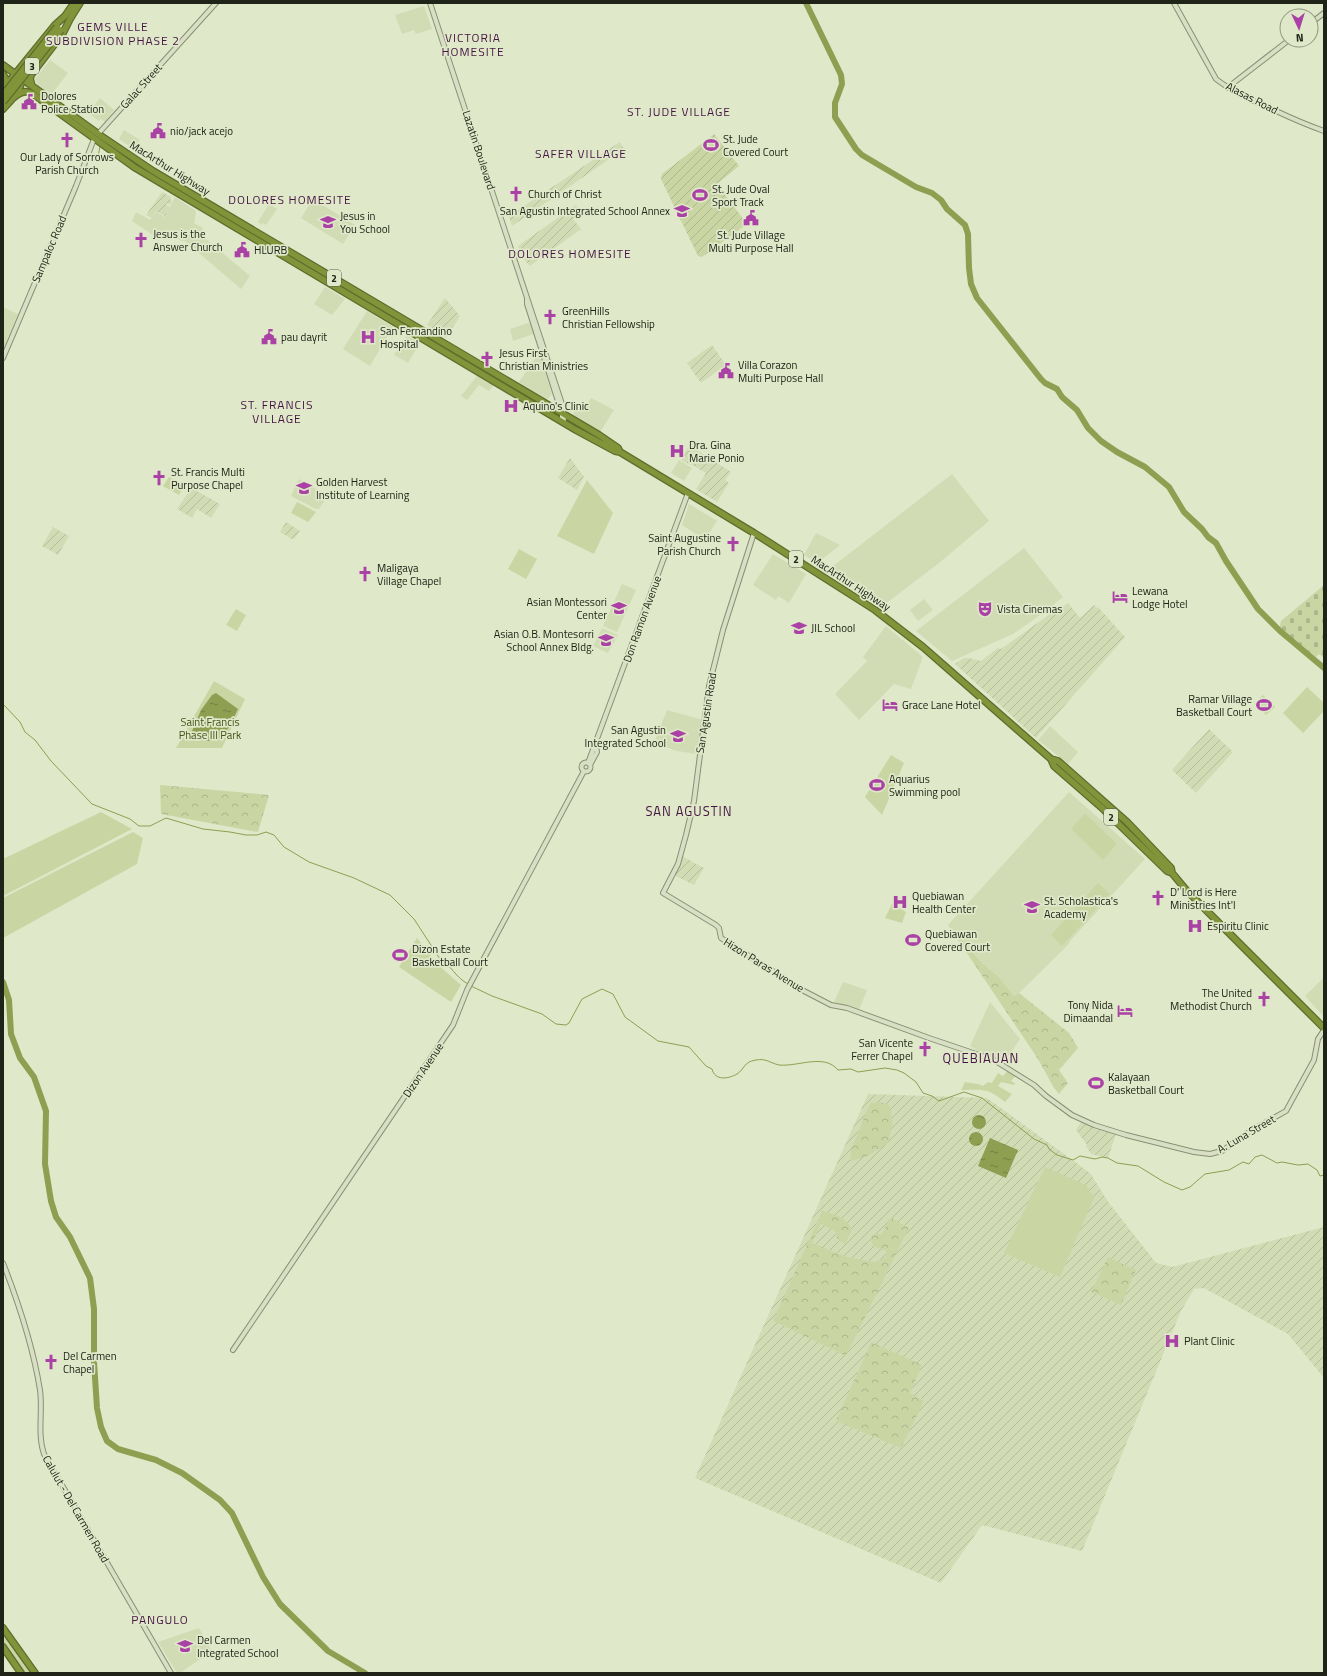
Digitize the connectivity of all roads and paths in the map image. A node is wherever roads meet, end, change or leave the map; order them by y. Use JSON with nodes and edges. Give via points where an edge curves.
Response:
{"nodes":[{"id":1,"x":74,"y":3,"type":"edge"},
{"id":2,"x":80,"y":3,"type":"edge"},
{"id":3,"x":216,"y":3,"type":"edge"},
{"id":4,"x":430,"y":3,"type":"edge"},
{"id":5,"x":1174,"y":3,"type":"edge"},
{"id":6,"x":68,"y":17,"type":"junction"},
{"id":7,"x":59,"y":29,"type":"junction"},
{"id":8,"x":36,"y":48,"type":"junction"},
{"id":9,"x":1279,"y":48,"type":"edge"},
{"id":10,"x":46,"y":55,"type":"junction"},
{"id":11,"x":3,"y":65,"type":"edge"},
{"id":12,"x":15,"y":74,"type":"junction"},
{"id":13,"x":4,"y":75,"type":"edge"},
{"id":14,"x":21,"y":78,"type":"junction"},
{"id":15,"x":4,"y":86,"type":"edge"},
{"id":16,"x":32,"y":86,"type":"junction"},
{"id":17,"x":1227,"y":88,"type":"junction"},
{"id":18,"x":17,"y":92,"type":"junction"},
{"id":19,"x":3,"y":95,"type":"edge"},
{"id":20,"x":9,"y":101,"type":"junction"},
{"id":21,"x":3,"y":102,"type":"edge"},
{"id":22,"x":3,"y":109,"type":"edge"},
{"id":23,"x":101,"y":131,"type":"junction"},
{"id":24,"x":1324,"y":131,"type":"edge"},
{"id":25,"x":94,"y":139,"type":"junction"},
{"id":26,"x":3,"y":358,"type":"edge"},
{"id":27,"x":563,"y":414,"type":"junction"},
{"id":28,"x":563,"y":422,"type":"junction"},
{"id":29,"x":620,"y":452,"type":"junction"},
{"id":30,"x":688,"y":493,"type":"junction"},
{"id":31,"x":754,"y":533,"type":"junction"},
{"id":32,"x":584,"y":771,"type":"joint"},
{"id":33,"x":663,"y":893,"type":"joint"},
{"id":34,"x":1324,"y":1029,"type":"edge"},
{"id":35,"x":1072,"y":1115,"type":"joint"},
{"id":36,"x":3,"y":1263,"type":"edge"},
{"id":37,"x":233,"y":1350,"type":"dead end"},
{"id":38,"x":3,"y":1628,"type":"edge"},
{"id":39,"x":3,"y":1647,"type":"edge"},
{"id":40,"x":21,"y":1673,"type":"edge"},
{"id":41,"x":35,"y":1673,"type":"edge"},
{"id":42,"x":172,"y":1673,"type":"edge"}],
"edges":[{"from":1,"to":6,"type":"highway","number":"3"},
{"from":2,"to":6,"type":"highway","number":"3"},
{"from":3,"to":23,"type":"street","name":"Galac Street"},
{"from":4,"to":27,"type":"street","name":"Lazatin Boulevard","via":[[530,303]]},
{"from":5,"to":17,"type":"street","name":"Alasas Road","via":[[1212,73]]},
{"from":6,"to":7,"type":"highway","number":"3"},
{"from":6,"to":8,"type":"highway","number":"3","via":[[55,25]]},
{"from":6,"to":10,"type":"highway","via":[[63,33]]},
{"from":7,"to":19,"type":"highway","number":"3","bridge":true},
{"from":7,"to":21,"type":"highway","number":"3","bridge":true},
{"from":8,"to":10,"type":"highway"},
{"from":8,"to":12,"type":"highway","number":"3"},
{"from":9,"to":17,"type":"street"},
{"from":10,"to":16,"type":"highway","via":[[31,75]]},
{"from":11,"to":12,"type":"highway","name":"MacArthur Highway","number":"2"},
{"from":12,"to":14,"type":"highway","name":"MacArthur Highway","number":"2"},
{"from":12,"to":15,"type":"highway","number":"3"},
{"from":13,"to":15,"type":"highway"},
{"from":14,"to":16,"type":"highway","name":"MacArthur Highway","number":"2"},
{"from":14,"to":18,"type":"highway","number":"3"},
{"from":15,"to":18,"type":"highway","via":[[13,84]]},
{"from":16,"to":23,"type":"highway","name":"MacArthur Highway","number":"2"},
{"from":17,"to":24,"type":"street","name":"Alasas Road"},
{"from":18,"to":20,"type":"highway","number":"3"},
{"from":20,"to":22,"type":"highway","number":"3"},
{"from":20,"to":25,"type":"highway","name":"MacArthur Highway","number":"2","via":[[19,93],[26,91],[33,94]]},
{"from":23,"to":27,"type":"highway","name":"MacArthur Highway","number":"2","via":[[161,175]]},
{"from":25,"to":26,"type":"street","name":"Sampaloc Road"},
{"from":25,"to":28,"type":"highway","name":"MacArthur Highway","number":"2","via":[[134,167]]},
{"from":27,"to":28,"type":"street","name":"Lazatin Boulevard"},
{"from":27,"to":29,"type":"highway","name":"MacArthur Highway","number":"2","via":[[604,438]]},
{"from":28,"to":29,"type":"highway","name":"MacArthur Highway","number":"2"},
{"from":29,"to":30,"type":"highway","name":"MacArthur Highway","number":"2"},
{"from":30,"to":31,"type":"highway","name":"MacArthur Highway","number":"2"},
{"from":30,"to":32,"type":"street","name":"Don Ramon Avenue","via":[[596,745],[597,752],[589,764],[585,763],[582,766]]},
{"from":31,"to":33,"type":"street","name":"San Agustin Road","via":[[723,630],[709,686],[694,801],[686,834],[678,864]]},
{"from":31,"to":34,"type":"highway","name":"MacArthur Highway","number":"2","via":[[861,600],[922,646],[1051,759],[1054,766],[1172,873]]},
{"from":32,"to":37,"type":"street","name":"Dizon Avenue","via":[[471,982],[453,1025]]},
{"from":33,"to":35,"type":"street","name":"Hizon Paras Avenue","via":[[716,925],[721,938],[804,991],[831,1005],[847,1008],[994,1060],[1034,1085]]},
{"from":34,"to":35,"type":"street","name":"A. Luna Street","via":[[1318,1040],[1314,1060],[1286,1110],[1216,1153],[1178,1150],[1108,1130]]},
{"from":36,"to":42,"type":"street","name":"Calulut - Del Carmen Road","via":[[20,1308],[33,1356],[41,1398],[40,1437],[44,1454]]},
{"from":38,"to":41,"type":"highway"},
{"from":39,"to":40,"type":"highway"}]}
